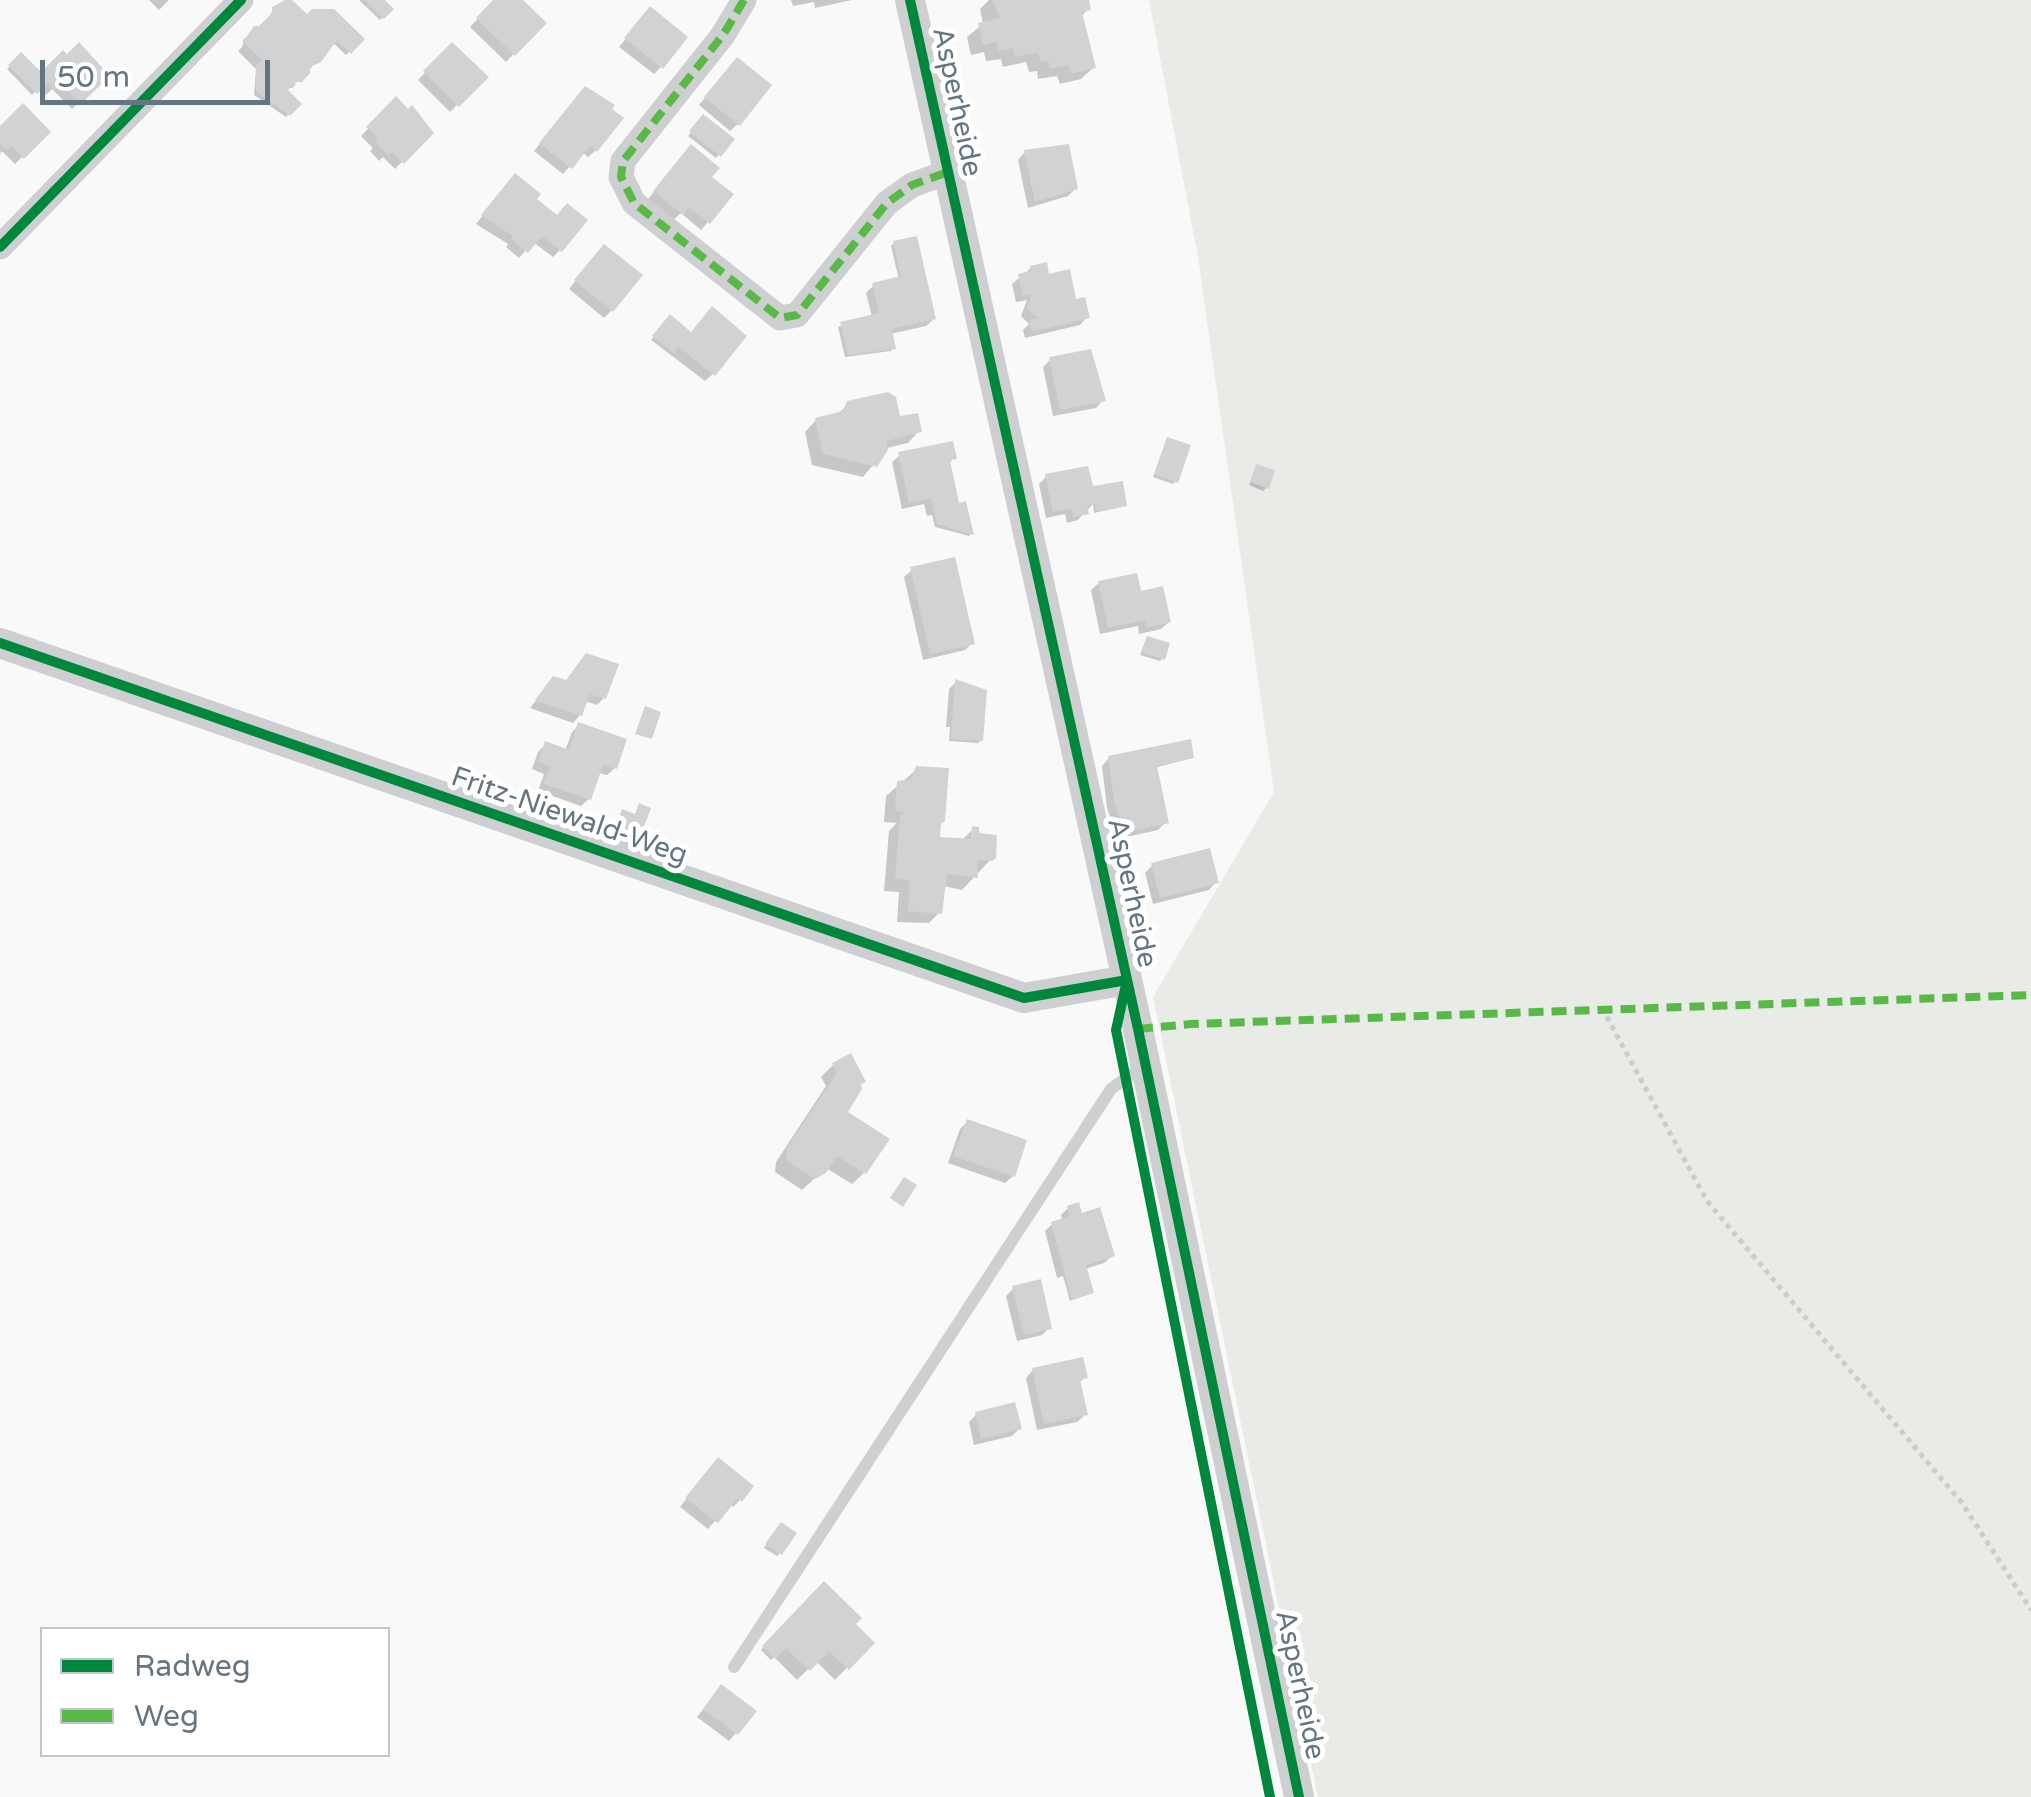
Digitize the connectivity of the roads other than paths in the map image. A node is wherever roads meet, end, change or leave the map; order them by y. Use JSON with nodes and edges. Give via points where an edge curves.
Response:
{"nodes":[{"id":1,"x":242,"y":0,"type":"edge"},
{"id":2,"x":744,"y":0,"type":"edge"},
{"id":3,"x":910,"y":0,"type":"edge"},
{"id":4,"x":948,"y":172,"type":"junction"},
{"id":5,"x":0,"y":248,"type":"edge"},
{"id":6,"x":0,"y":643,"type":"edge"},
{"id":7,"x":1127,"y":980,"type":"junction"},
{"id":8,"x":1146,"y":1064,"type":"junction"},
{"id":9,"x":734,"y":1667,"type":"dead end"},
{"id":10,"x":1299,"y":1797,"type":"edge"}],
"edges":[{"from":1,"to":5,"type":"street"},
{"from":2,"to":4,"type":"street","via":[[623,160],[621,177],[634,203],[780,318],[797,315],[887,203],[912,184]]},
{"from":3,"to":4,"type":"street","name":"Asperheide"},
{"from":4,"to":7,"type":"street","name":"Asperheide"},
{"from":6,"to":7,"type":"street","name":"Fritz-Niewald-Weg","via":[[1024,998]]},
{"from":7,"to":8,"type":"street","name":"Asperheide"},
{"from":8,"to":9,"type":"lane","via":[[1111,1089]]},
{"from":8,"to":10,"type":"street","name":"Asperheide"}]}
